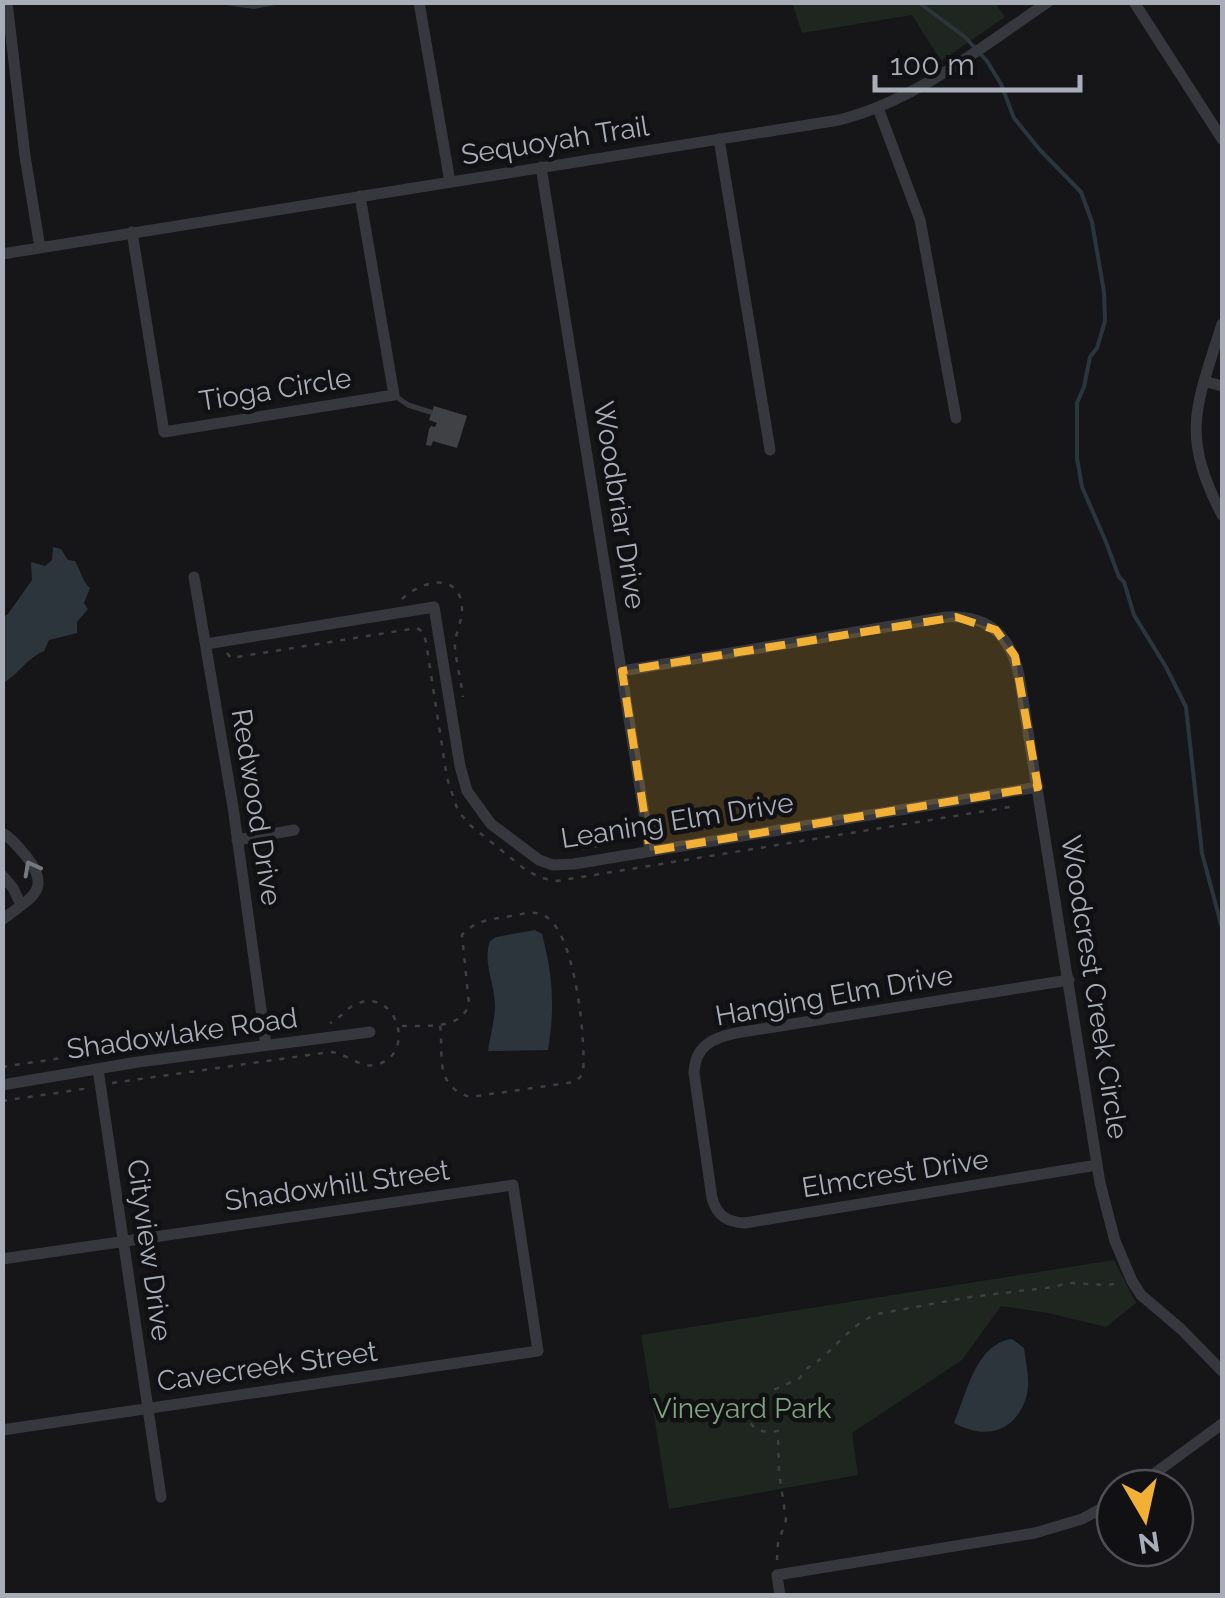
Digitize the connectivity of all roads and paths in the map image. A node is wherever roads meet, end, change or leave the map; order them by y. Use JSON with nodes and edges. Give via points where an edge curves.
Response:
{"nodes":[{"id":1,"x":8,"y":2,"type":"edge"},
{"id":2,"x":419,"y":2,"type":"edge"},
{"id":3,"x":1048,"y":2,"type":"edge"},
{"id":4,"x":1134,"y":2,"type":"edge"},
{"id":5,"x":8,"y":60,"type":"edge"},
{"id":6,"x":878,"y":108,"type":"junction"},
{"id":7,"x":1222,"y":110,"type":"edge"},
{"id":8,"x":1209,"y":118,"type":"junction"},
{"id":9,"x":1222,"y":138,"type":"edge"},
{"id":10,"x":719,"y":139,"type":"junction"},
{"id":11,"x":541,"y":167,"type":"junction"},
{"id":12,"x":450,"y":182,"type":"junction"},
{"id":13,"x":360,"y":196,"type":"junction"},
{"id":14,"x":132,"y":232,"type":"junction"},
{"id":15,"x":40,"y":248,"type":"junction"},
{"id":16,"x":2,"y":254,"type":"edge"},
{"id":17,"x":1222,"y":324,"type":"edge"},
{"id":18,"x":1204,"y":381,"type":"junction"},
{"id":19,"x":1222,"y":386,"type":"edge"},
{"id":20,"x":394,"y":395,"type":"junction"},
{"id":21,"x":430,"y":412,"type":"dead end"},
{"id":22,"x":956,"y":418,"type":"dead end"},
{"id":23,"x":770,"y":450,"type":"dead end"},
{"id":24,"x":1222,"y":515,"type":"edge"},
{"id":25,"x":194,"y":577,"type":"dead end"},
{"id":26,"x":400,"y":601,"type":"dead end"},
{"id":27,"x":206,"y":644,"type":"junction"},
{"id":28,"x":231,"y":658,"type":"dead end"},
{"id":29,"x":622,"y":671,"type":"junction"},
{"id":30,"x":464,"y":706,"type":"dead end"},
{"id":31,"x":1038,"y":787,"type":"junction"},
{"id":32,"x":1016,"y":806,"type":"dead end"},
{"id":33,"x":294,"y":830,"type":"dead end"},
{"id":34,"x":2,"y":832,"type":"edge"},
{"id":35,"x":632,"y":836,"type":"dead end"},
{"id":36,"x":237,"y":840,"type":"junction"},
{"id":37,"x":622,"y":842,"type":"dead end"},
{"id":38,"x":606,"y":844,"type":"dead end"},
{"id":39,"x":650,"y":851,"type":"junction"},
{"id":40,"x":560,"y":852,"type":"dead end"},
{"id":41,"x":2,"y":875,"type":"edge"},
{"id":42,"x":20,"y":904,"type":"junction"},
{"id":43,"x":2,"y":920,"type":"edge"},
{"id":44,"x":1069,"y":980,"type":"junction"},
{"id":45,"x":440,"y":1024,"type":"junction"},
{"id":46,"x":399,"y":1026,"type":"dead end"},
{"id":47,"x":370,"y":1032,"type":"dead end"},
{"id":48,"x":266,"y":1045,"type":"junction"},
{"id":49,"x":98,"y":1070,"type":"junction"},
{"id":50,"x":2,"y":1085,"type":"edge"},
{"id":51,"x":1097,"y":1165,"type":"junction"},
{"id":52,"x":712,"y":1198,"type":"joint"},
{"id":53,"x":125,"y":1242,"type":"junction"},
{"id":54,"x":2,"y":1258,"type":"edge"},
{"id":55,"x":1132,"y":1281,"type":"junction"},
{"id":56,"x":538,"y":1351,"type":"joint"},
{"id":57,"x":1222,"y":1371,"type":"edge"},
{"id":58,"x":148,"y":1408,"type":"junction"},
{"id":59,"x":1222,"y":1424,"type":"edge"},
{"id":60,"x":2,"y":1430,"type":"edge"},
{"id":61,"x":1162,"y":1468,"type":"edge"},
{"id":62,"x":162,"y":1497,"type":"dead end"},
{"id":63,"x":1095,"y":1512,"type":"edge"},
{"id":64,"x":777,"y":1575,"type":"junction"},
{"id":65,"x":780,"y":1596,"type":"edge"}],
"edges":[{"from":1,"to":5,"type":"street"},
{"from":2,"to":12,"type":"street"},
{"from":3,"to":6,"type":"street","name":"Sequoyah Trail","via":[[924,86]]},
{"from":4,"to":8,"type":"street"},
{"from":5,"to":15,"type":"street"},
{"from":6,"to":10,"type":"street","name":"Sequoyah Trail"},
{"from":6,"to":22,"type":"street","via":[[923,232]]},
{"from":7,"to":8,"type":"street"},
{"from":8,"to":9,"type":"street"},
{"from":10,"to":11,"type":"street","name":"Sequoyah Trail"},
{"from":10,"to":23,"type":"street"},
{"from":11,"to":12,"type":"street","name":"Sequoyah Trail"},
{"from":11,"to":29,"type":"street","name":"Woodbriar Drive"},
{"from":12,"to":13,"type":"street","name":"Sequoyah Trail"},
{"from":13,"to":14,"type":"street","name":"Sequoyah Trail"},
{"from":13,"to":20,"type":"street","name":"Tioga Circle"},
{"from":14,"to":15,"type":"street","name":"Sequoyah Trail"},
{"from":14,"to":20,"type":"street","name":"Tioga Circle","via":[[164,432]]},
{"from":15,"to":16,"type":"street","name":"Sequoyah Trail"},
{"from":17,"to":18,"type":"street"},
{"from":18,"to":19,"type":"street"},
{"from":18,"to":24,"type":"street","via":[[1196,447]]},
{"from":20,"to":21,"type":"lane"},
{"from":25,"to":27,"type":"street","name":"Redwood Drive"},
{"from":26,"to":30,"type":"path","via":[[437,581],[460,596],[454,644]]},
{"from":27,"to":36,"type":"street","name":"Redwood Drive"},
{"from":27,"to":39,"type":"street","name":"Leaning Elm Drive","via":[[434,607],[464,781],[491,824],[553,865]]},
{"from":28,"to":32,"type":"path","name":"Leaning Elm Drive","via":[[417,628],[426,642],[458,811],[527,871],[557,881]]},
{"from":29,"to":31,"type":"street","name":"Woodcrest Creek Circle","via":[[946,618],[978,620],[1010,646]]},
{"from":29,"to":39,"type":"street","name":"Woodbriar Drive"},
{"from":31,"to":39,"type":"street","name":"Leaning Elm Drive"},
{"from":31,"to":44,"type":"street","name":"Woodcrest Creek Circle"},
{"from":33,"to":36,"type":"street"},
{"from":42,"to":34,"type":"street","one_way":true,"via":[[37,889],[39,874]]},
{"from":35,"to":37,"type":"path","name":"Leaning Elm Drive"},
{"from":36,"to":48,"type":"street","name":"Redwood Drive"},
{"from":38,"to":40,"type":"path","name":"Leaning Elm Drive"},
{"from":41,"to":42,"type":"street"},
{"from":42,"to":43,"type":"street"},
{"from":44,"to":51,"type":"street","name":"Woodcrest Creek Circle"},
{"from":44,"to":52,"type":"street","name":"Hanging Elm Drive","via":[[736,1033],[706,1044],[694,1073]]},
{"from":45,"to":45,"type":"path","via":[[443,1071],[455,1092],[470,1097],[575,1082],[585,1054],[573,974],[549,918],[536,912],[472,924],[462,935],[467,1012]]},
{"from":45,"to":46,"type":"path"},
{"from":47,"to":48,"type":"street","name":"Shadowlake Road"},
{"from":48,"to":49,"type":"street","name":"Shadowlake Road"},
{"from":49,"to":50,"type":"street","name":"Shadowlake Road"},
{"from":49,"to":53,"type":"street","name":"Cityview Drive"},
{"from":51,"to":52,"type":"street","name":"Elmcrest Drive","via":[[745,1223],[720,1216]]},
{"from":51,"to":55,"type":"street","name":"Woodcrest Creek Circle","via":[[1114,1241]]},
{"from":53,"to":54,"type":"street","name":"Shadowhill Street"},
{"from":53,"to":56,"type":"street","name":"Shadowhill Street","via":[[513,1185]]},
{"from":53,"to":58,"type":"street","name":"Cityview Drive"},
{"from":55,"to":57,"type":"street","name":"Woodcrest Creek Circle"},
{"from":55,"to":64,"type":"path","via":[[1015,1290],[864,1318],[800,1378],[760,1397],[747,1418],[758,1430],[778,1432],[786,1520]]},
{"from":56,"to":58,"type":"street","name":"Cavecreek Street"},
{"from":58,"to":60,"type":"street","name":"Cavecreek Street"},
{"from":58,"to":62,"type":"street","name":"Cityview Drive"},
{"from":59,"to":61,"type":"street"},
{"from":63,"to":64,"type":"street","via":[[1035,1533]]},
{"from":64,"to":65,"type":"street"}]}
